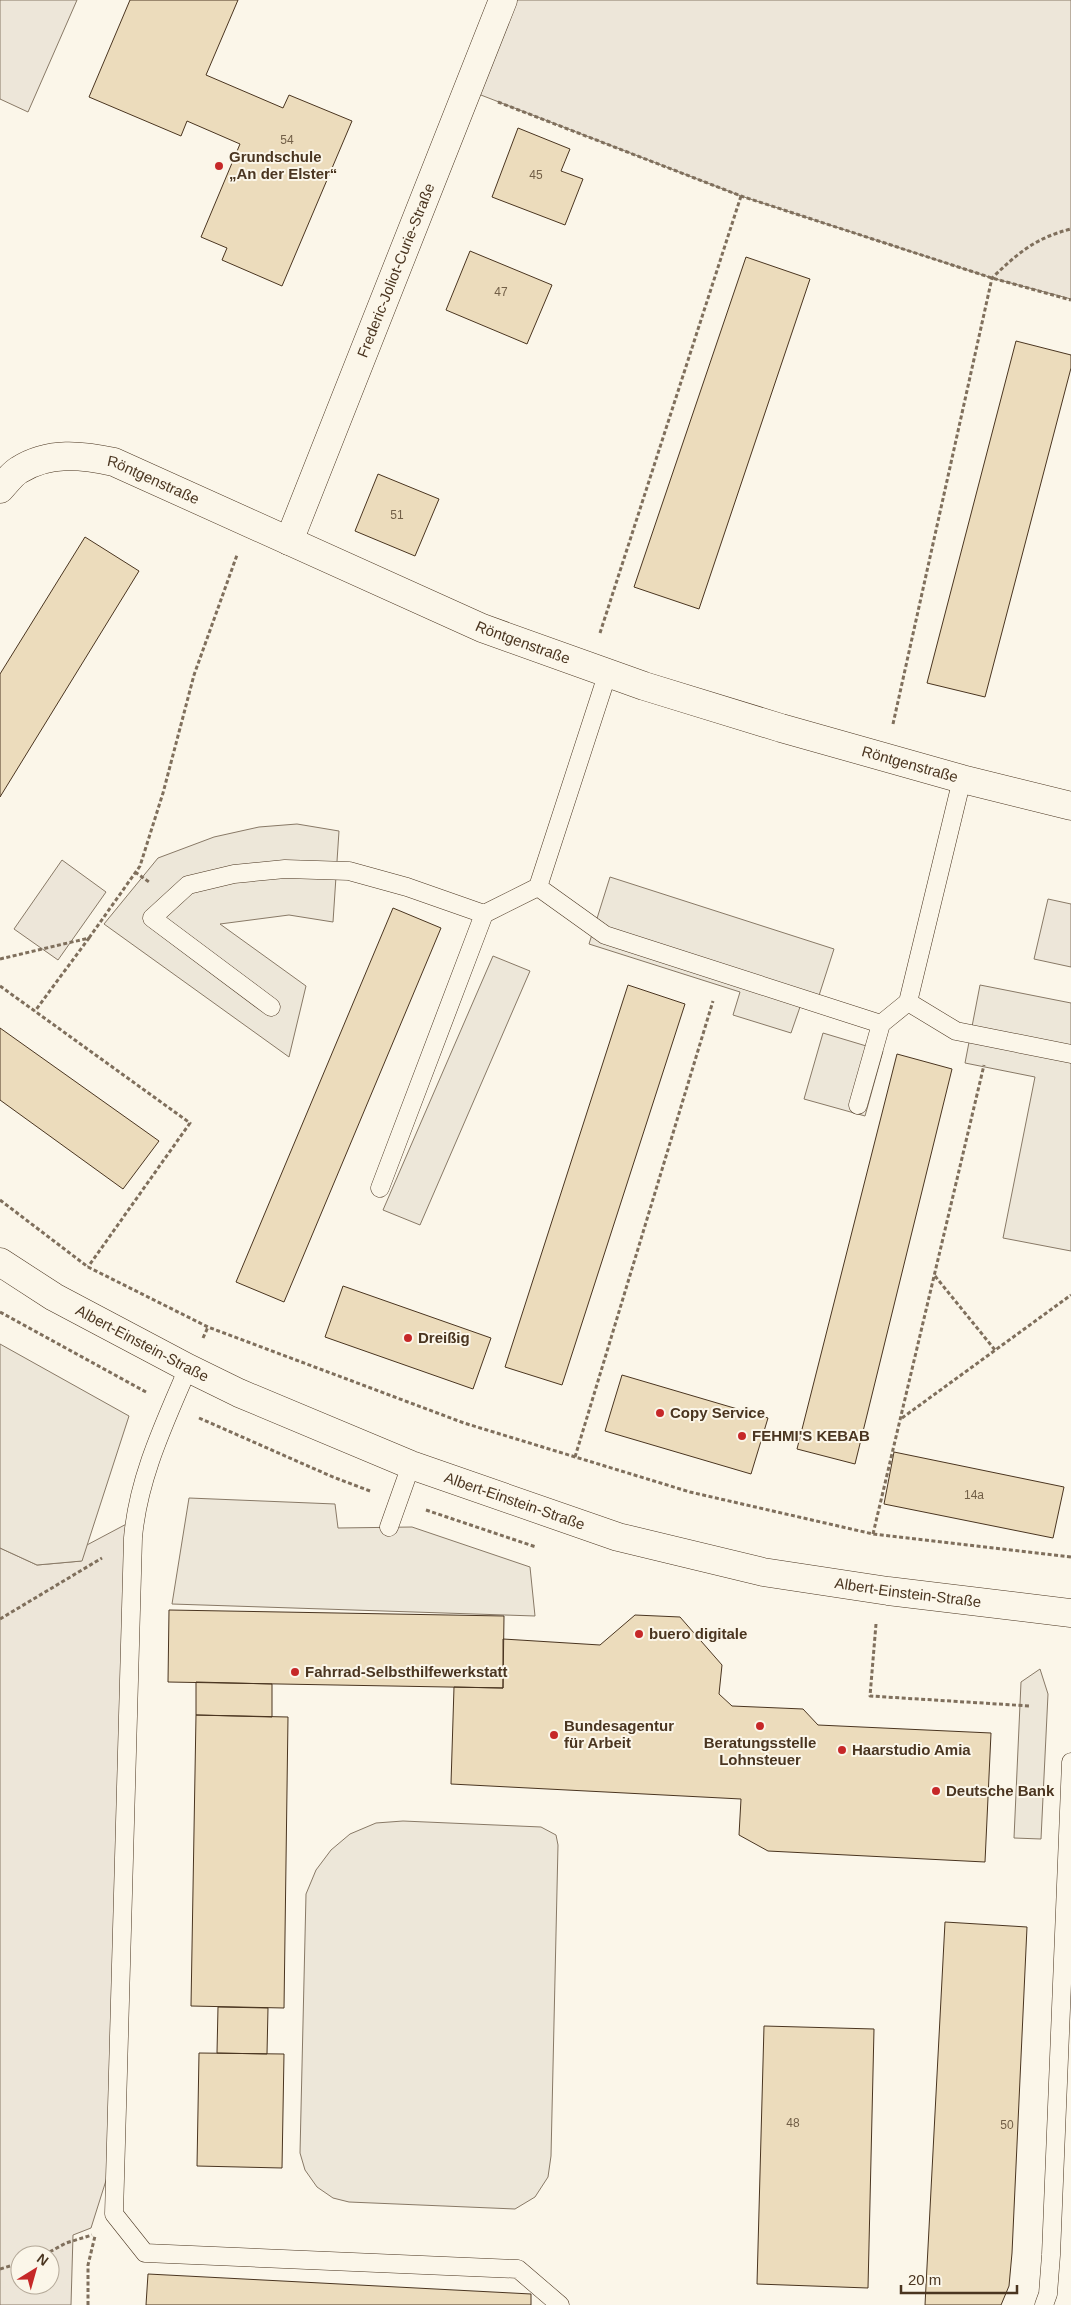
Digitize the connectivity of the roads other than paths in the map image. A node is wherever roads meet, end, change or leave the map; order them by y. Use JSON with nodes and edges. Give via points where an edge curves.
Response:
{"nodes":[{"id":1,"x":503,"y":0,"type":"edge"},
{"id":2,"x":0,"y":489,"type":"edge"},
{"id":3,"x":289,"y":542,"type":"junction"},
{"id":4,"x":598,"y":669,"type":"junction"},
{"id":5,"x":962,"y":779,"type":"junction"},
{"id":6,"x":1071,"y":806,"type":"edge"},
{"id":7,"x":538,"y":887,"type":"junction"},
{"id":8,"x":484,"y":914,"type":"junction"},
{"id":9,"x":908,"y":1002,"type":"junction"},
{"id":10,"x":271,"y":1007,"type":"dead end"},
{"id":11,"x":881,"y":1024,"type":"junction"},
{"id":12,"x":1071,"y":1054,"type":"edge"},
{"id":13,"x":858,"y":1105,"type":"dead end"},
{"id":14,"x":380,"y":1188,"type":"dead end"},
{"id":15,"x":0,"y":1262,"type":"edge"},
{"id":16,"x":188,"y":1368,"type":"junction"},
{"id":17,"x":411,"y":1465,"type":"junction"},
{"id":18,"x":389,"y":1527,"type":"dead end"},
{"id":19,"x":1071,"y":1613,"type":"edge"},
{"id":20,"x":1071,"y":1762,"type":"edge"},
{"id":21,"x":560,"y":2305,"type":"edge"},
{"id":22,"x":1044,"y":2305,"type":"edge"}],
"edges":[{"from":1,"to":3,"type":"street","name":"Frederic-Joliot-Curie-Straße"},
{"from":2,"to":3,"type":"street","name":"Röntgenstraße","via":[[19,470],[52,457],[84,455],[114,462]]},
{"from":3,"to":4,"type":"street","name":"Röntgenstraße","via":[[482,628]]},
{"from":4,"to":5,"type":"street","name":"Röntgenstraße","via":[[780,728]]},
{"from":4,"to":7,"type":"lane"},
{"from":5,"to":6,"type":"street","name":"Röntgenstraße"},
{"from":5,"to":9,"type":"lane"},
{"from":7,"to":8,"type":"lane"},
{"from":7,"to":11,"type":"lane","via":[[605,935]]},
{"from":8,"to":10,"type":"lane","via":[[407,886],[349,872],[285,868],[234,874],[188,885],[152,918]]},
{"from":8,"to":14,"type":"lane"},
{"from":9,"to":11,"type":"lane"},
{"from":9,"to":12,"type":"lane","via":[[956,1031]]},
{"from":11,"to":13,"type":"lane"},
{"from":15,"to":16,"type":"street","name":"Albert-Einstein-Straße","via":[[54,1297]]},
{"from":16,"to":17,"type":"street","name":"Albert-Einstein-Straße"},
{"from":16,"to":21,"type":"lane","via":[[156,1443],[133,1534],[114,2214],[145,2253],[518,2269]]},
{"from":17,"to":18,"type":"lane"},
{"from":17,"to":19,"type":"street","name":"Albert-Einstein-Straße","via":[[618,1537],[763,1572]]},
{"from":20,"to":22,"type":"lane","via":[[1051,2255]]}]}
